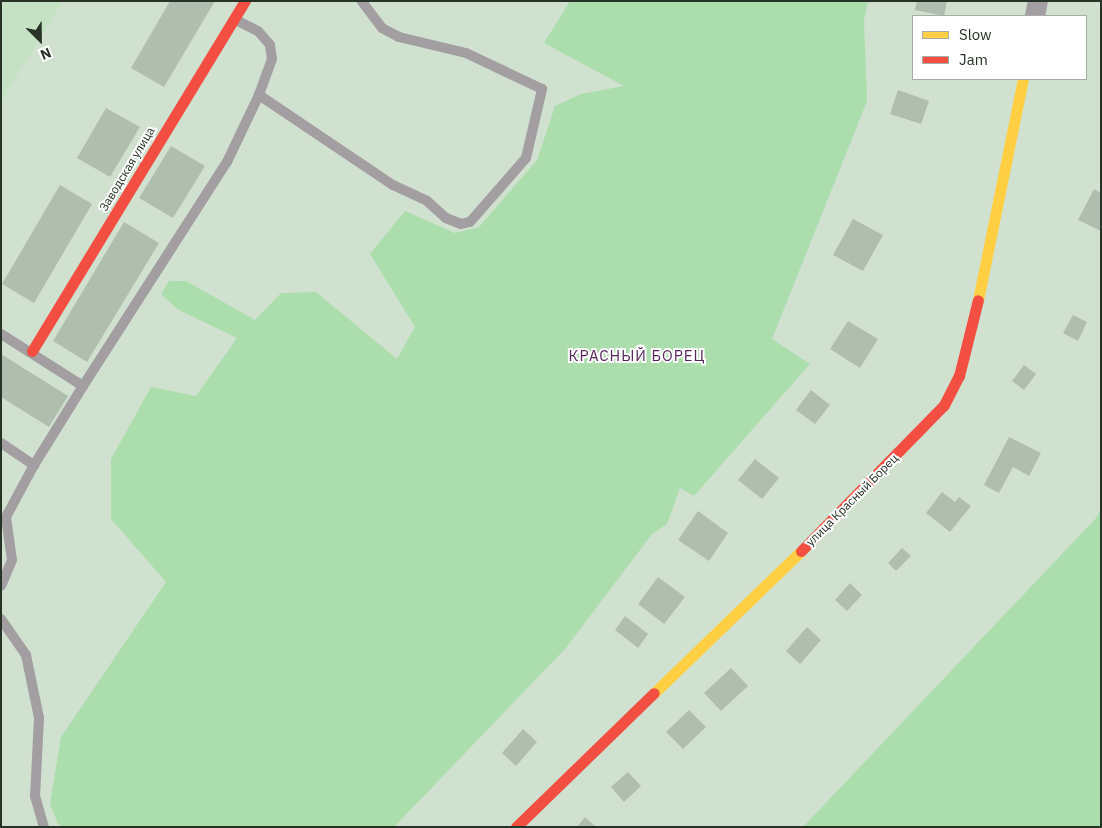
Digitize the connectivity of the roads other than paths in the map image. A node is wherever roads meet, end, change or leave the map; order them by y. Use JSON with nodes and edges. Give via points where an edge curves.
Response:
{"nodes":[{"id":1,"x":245,"y":1,"type":"edge"},
{"id":2,"x":362,"y":1,"type":"edge"},
{"id":3,"x":1038,"y":1,"type":"edge"},
{"id":4,"x":1035,"y":15,"type":"edge"},
{"id":5,"x":234,"y":19,"type":"junction"},
{"id":6,"x":1022,"y":80,"type":"edge"},
{"id":7,"x":259,"y":95,"type":"junction"},
{"id":8,"x":1,"y":334,"type":"edge"},
{"id":9,"x":32,"y":351,"type":"junction"},
{"id":10,"x":83,"y":386,"type":"junction"},
{"id":11,"x":1,"y":444,"type":"edge"},
{"id":12,"x":34,"y":464,"type":"junction"},
{"id":13,"x":1,"y":586,"type":"edge"},
{"id":14,"x":1,"y":619,"type":"edge"},
{"id":15,"x":44,"y":827,"type":"edge"},
{"id":16,"x":516,"y":827,"type":"edge"}],
"edges":[{"from":1,"to":5,"type":"street","name":"Заводская улица"},
{"from":2,"to":7,"type":"lane","via":[[382,28],[399,37],[466,54],[542,89],[526,158],[470,222],[461,224],[446,218],[426,201],[393,185]]},
{"from":3,"to":4,"type":"street"},
{"from":5,"to":7,"type":"lane","via":[[258,31],[270,45],[272,59]]},
{"from":5,"to":9,"type":"street","name":"Заводская улица"},
{"from":6,"to":16,"type":"street","name":"улица Красный Борец","via":[[972,329],[959,376],[944,405],[804,548]]},
{"from":7,"to":10,"type":"lane","via":[[227,162]]},
{"from":8,"to":9,"type":"lane"},
{"from":9,"to":10,"type":"lane"},
{"from":10,"to":12,"type":"lane"},
{"from":11,"to":12,"type":"lane"},
{"from":12,"to":13,"type":"lane","via":[[6,518],[12,560]]},
{"from":14,"to":15,"type":"lane","via":[[26,655],[39,718],[35,796]]}]}
